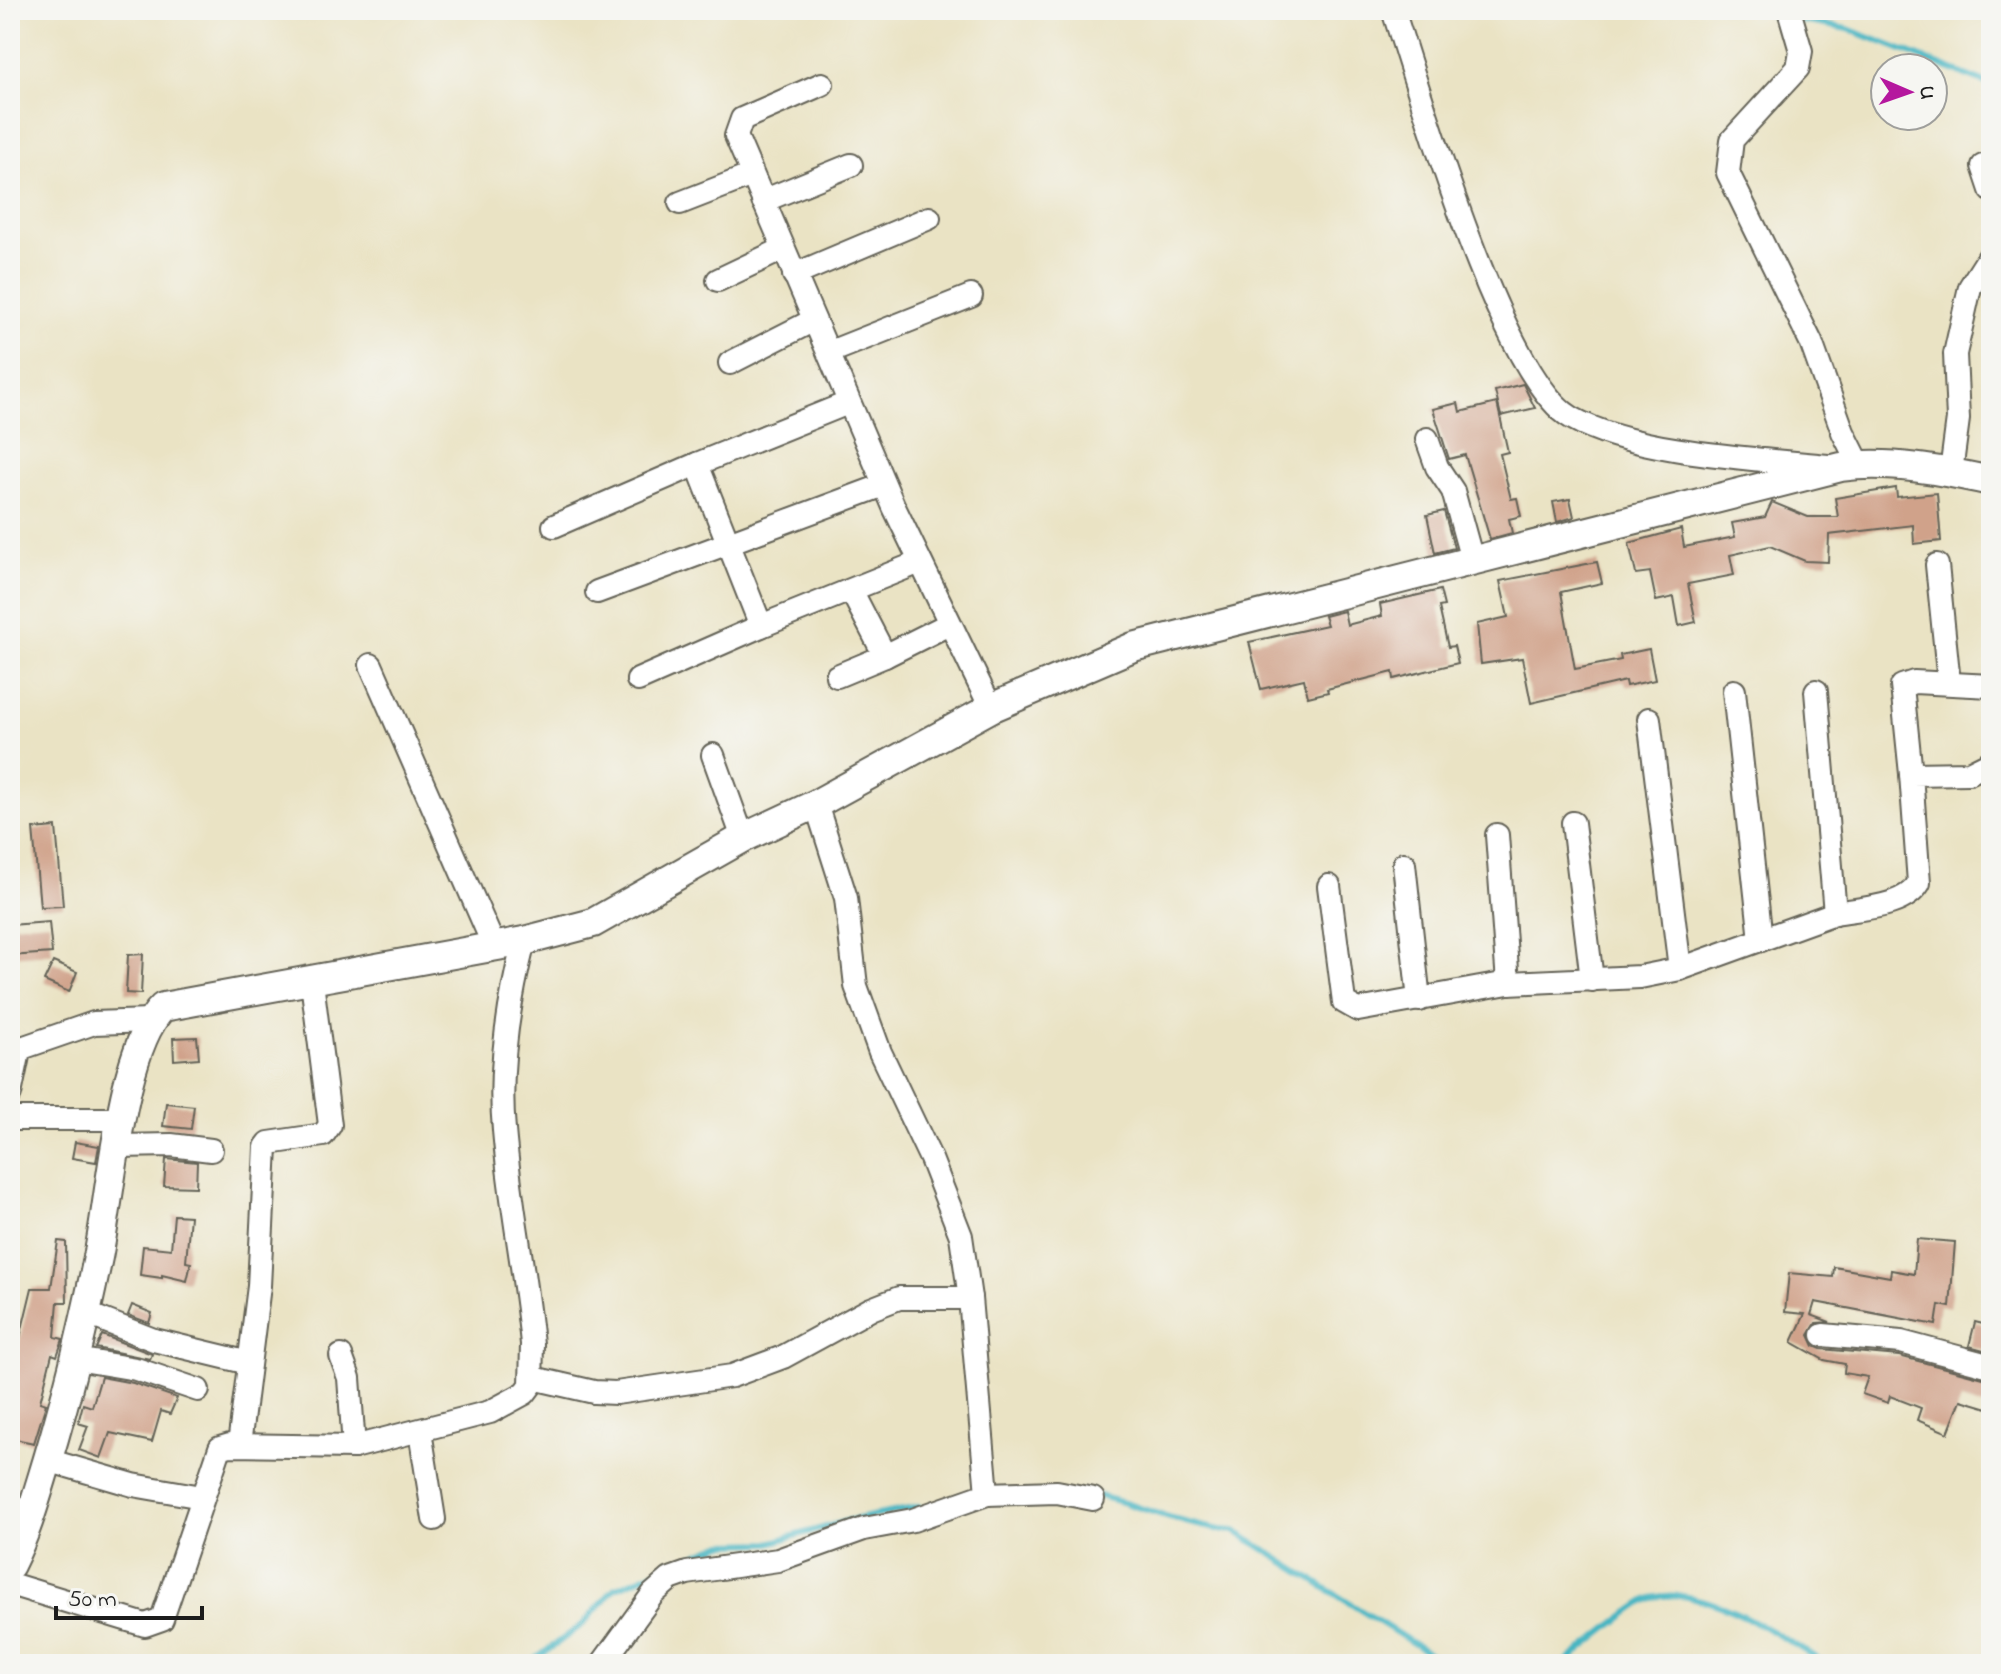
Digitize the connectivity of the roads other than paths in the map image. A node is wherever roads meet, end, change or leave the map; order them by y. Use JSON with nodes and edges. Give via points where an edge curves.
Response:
{"nodes":[{"id":1,"x":1393,"y":10,"type":"edge"},
{"id":2,"x":1789,"y":10,"type":"edge"},
{"id":3,"x":822,"y":84,"type":"dead end"},
{"id":4,"x":851,"y":165,"type":"dead end"},
{"id":5,"x":1983,"y":166,"type":"dead end"},
{"id":6,"x":752,"y":175,"type":"junction"},
{"id":7,"x":1991,"y":190,"type":"edge"},
{"id":8,"x":763,"y":201,"type":"junction"},
{"id":9,"x":680,"y":203,"type":"dead end"},
{"id":10,"x":929,"y":218,"type":"dead end"},
{"id":11,"x":783,"y":249,"type":"junction"},
{"id":12,"x":1991,"y":254,"type":"edge"},
{"id":13,"x":794,"y":275,"type":"junction"},
{"id":14,"x":718,"y":280,"type":"dead end"},
{"id":15,"x":971,"y":296,"type":"dead end"},
{"id":16,"x":814,"y":320,"type":"junction"},
{"id":17,"x":830,"y":352,"type":"junction"},
{"id":18,"x":730,"y":363,"type":"dead end"},
{"id":19,"x":848,"y":403,"type":"junction"},
{"id":20,"x":1427,"y":439,"type":"dead end"},
{"id":21,"x":697,"y":464,"type":"junction"},
{"id":22,"x":1850,"y":466,"type":"junction"},
{"id":23,"x":1951,"y":472,"type":"junction"},
{"id":24,"x":1991,"y":481,"type":"edge"},
{"id":25,"x":884,"y":485,"type":"junction"},
{"id":26,"x":554,"y":526,"type":"dead end"},
{"id":27,"x":726,"y":543,"type":"junction"},
{"id":28,"x":1472,"y":560,"type":"junction"},
{"id":29,"x":920,"y":562,"type":"junction"},
{"id":30,"x":1937,"y":565,"type":"dead end"},
{"id":31,"x":597,"y":592,"type":"dead end"},
{"id":32,"x":852,"y":592,"type":"junction"},
{"id":33,"x":949,"y":624,"type":"junction"},
{"id":34,"x":761,"y":626,"type":"junction"},
{"id":35,"x":885,"y":656,"type":"junction"},
{"id":36,"x":371,"y":665,"type":"dead end"},
{"id":37,"x":837,"y":676,"type":"dead end"},
{"id":38,"x":638,"y":680,"type":"dead end"},
{"id":39,"x":1949,"y":683,"type":"junction"},
{"id":40,"x":1991,"y":686,"type":"edge"},
{"id":41,"x":1734,"y":691,"type":"dead end"},
{"id":42,"x":1816,"y":691,"type":"dead end"},
{"id":43,"x":991,"y":708,"type":"junction"},
{"id":44,"x":1649,"y":719,"type":"dead end"},
{"id":45,"x":713,"y":755,"type":"dead end"},
{"id":46,"x":1991,"y":762,"type":"edge"},
{"id":47,"x":1911,"y":774,"type":"junction"},
{"id":48,"x":816,"y":804,"type":"junction"},
{"id":49,"x":1573,"y":823,"type":"dead end"},
{"id":50,"x":1497,"y":835,"type":"dead end"},
{"id":51,"x":743,"y":838,"type":"junction"},
{"id":52,"x":1404,"y":864,"type":"dead end"},
{"id":53,"x":1329,"y":886,"type":"dead end"},
{"id":54,"x":1835,"y":913,"type":"junction"},
{"id":55,"x":1761,"y":940,"type":"junction"},
{"id":56,"x":524,"y":941,"type":"junction"},
{"id":57,"x":494,"y":946,"type":"junction"},
{"id":58,"x":1680,"y":969,"type":"junction"},
{"id":59,"x":1592,"y":980,"type":"junction"},
{"id":60,"x":312,"y":982,"type":"junction"},
{"id":61,"x":1508,"y":983,"type":"junction"},
{"id":62,"x":1419,"y":1000,"type":"junction"},
{"id":63,"x":149,"y":1021,"type":"junction"},
{"id":64,"x":14,"y":1051,"type":"edge"},
{"id":65,"x":10,"y":1094,"type":"edge"},
{"id":66,"x":10,"y":1119,"type":"edge"},
{"id":67,"x":120,"y":1133,"type":"junction"},
{"id":68,"x":211,"y":1150,"type":"dead end"},
{"id":69,"x":970,"y":1298,"type":"junction"},
{"id":70,"x":85,"y":1313,"type":"junction"},
{"id":71,"x":1823,"y":1335,"type":"dead end"},
{"id":72,"x":341,"y":1356,"type":"dead end"},
{"id":73,"x":76,"y":1359,"type":"junction"},
{"id":74,"x":249,"y":1363,"type":"junction"},
{"id":75,"x":1991,"y":1366,"type":"edge"},
{"id":76,"x":533,"y":1378,"type":"junction"},
{"id":77,"x":198,"y":1390,"type":"dead end"},
{"id":78,"x":420,"y":1431,"type":"junction"},
{"id":79,"x":239,"y":1445,"type":"junction"},
{"id":80,"x":354,"y":1447,"type":"junction"},
{"id":81,"x":47,"y":1460,"type":"junction"},
{"id":82,"x":987,"y":1494,"type":"junction"},
{"id":83,"x":202,"y":1497,"type":"junction"},
{"id":84,"x":1093,"y":1499,"type":"dead end"},
{"id":85,"x":434,"y":1519,"type":"dead end"},
{"id":86,"x":10,"y":1565,"type":"edge"},
{"id":87,"x":10,"y":1584,"type":"edge"},
{"id":88,"x":602,"y":1664,"type":"edge"}],
"edges":[{"from":1,"to":22,"type":"street","via":[[1484,274],[1550,401],[1601,432],[1711,455]]},
{"from":2,"to":22,"type":"street","via":[[1801,51],[1798,68],[1732,140],[1728,173],[1811,342]]},
{"from":3,"to":6,"type":"street","via":[[742,119],[736,136]]},
{"from":4,"to":8,"type":"street"},
{"from":5,"to":7,"type":"street"},
{"from":6,"to":8,"type":"street"},
{"from":6,"to":9,"type":"street"},
{"from":8,"to":11,"type":"street"},
{"from":10,"to":13,"type":"street"},
{"from":11,"to":13,"type":"street"},
{"from":11,"to":14,"type":"street"},
{"from":12,"to":23,"type":"street","via":[[1970,287],[1955,354],[1958,419]]},
{"from":13,"to":16,"type":"street"},
{"from":15,"to":17,"type":"street"},
{"from":16,"to":17,"type":"street"},
{"from":16,"to":18,"type":"street"},
{"from":17,"to":19,"type":"street"},
{"from":19,"to":21,"type":"street"},
{"from":19,"to":25,"type":"street"},
{"from":20,"to":28,"type":"street","via":[[1453,491]]},
{"from":21,"to":26,"type":"street"},
{"from":21,"to":27,"type":"street"},
{"from":22,"to":23,"type":"street"},
{"from":22,"to":28,"type":"street"},
{"from":23,"to":24,"type":"street"},
{"from":25,"to":27,"type":"street"},
{"from":25,"to":29,"type":"street"},
{"from":27,"to":31,"type":"street"},
{"from":27,"to":34,"type":"street"},
{"from":28,"to":43,"type":"street","via":[[1133,647]]},
{"from":29,"to":32,"type":"street"},
{"from":29,"to":33,"type":"street"},
{"from":30,"to":39,"type":"street"},
{"from":32,"to":34,"type":"street"},
{"from":32,"to":35,"type":"street"},
{"from":33,"to":35,"type":"street"},
{"from":33,"to":43,"type":"street"},
{"from":34,"to":38,"type":"street"},
{"from":35,"to":37,"type":"street"},
{"from":36,"to":57,"type":"street"},
{"from":39,"to":40,"type":"street"},
{"from":39,"to":47,"type":"street","via":[[1902,686]]},
{"from":41,"to":55,"type":"street"},
{"from":42,"to":54,"type":"street"},
{"from":43,"to":48,"type":"street"},
{"from":44,"to":58,"type":"street"},
{"from":45,"to":51,"type":"street"},
{"from":46,"to":47,"type":"street","via":[[1969,773]]},
{"from":47,"to":54,"type":"street","via":[[1919,883],[1897,901]]},
{"from":48,"to":51,"type":"street"},
{"from":48,"to":69,"type":"street","via":[[846,898],[856,986],[880,1052],[955,1212]]},
{"from":49,"to":59,"type":"street"},
{"from":50,"to":61,"type":"street"},
{"from":51,"to":56,"type":"street","via":[[593,923]]},
{"from":52,"to":62,"type":"street"},
{"from":53,"to":62,"type":"street","via":[[1344,1002],[1358,1010]]},
{"from":54,"to":55,"type":"street"},
{"from":55,"to":58,"type":"street"},
{"from":56,"to":57,"type":"street"},
{"from":56,"to":76,"type":"street","via":[[503,1079],[503,1129],[527,1289]]},
{"from":57,"to":60,"type":"street"},
{"from":58,"to":59,"type":"street"},
{"from":59,"to":61,"type":"street"},
{"from":60,"to":63,"type":"street","via":[[181,1002],[163,1007]]},
{"from":60,"to":74,"type":"street","via":[[330,1125],[323,1135],[266,1147]]},
{"from":61,"to":62,"type":"street"},
{"from":63,"to":64,"type":"street","via":[[94,1023]]},
{"from":63,"to":67,"type":"street","via":[[139,1043]]},
{"from":64,"to":65,"type":"street"},
{"from":66,"to":67,"type":"street"},
{"from":67,"to":68,"type":"street"},
{"from":67,"to":70,"type":"street"},
{"from":69,"to":76,"type":"street","via":[[899,1298],[783,1357],[732,1376],[616,1393]]},
{"from":69,"to":82,"type":"street"},
{"from":70,"to":73,"type":"street"},
{"from":70,"to":74,"type":"street","via":[[154,1340]]},
{"from":71,"to":75,"type":"street","via":[[1901,1342]]},
{"from":72,"to":80,"type":"street","via":[[349,1378]]},
{"from":73,"to":77,"type":"street","via":[[136,1369]]},
{"from":73,"to":81,"type":"street"},
{"from":74,"to":79,"type":"street"},
{"from":76,"to":78,"type":"street","via":[[525,1393],[490,1412]]},
{"from":78,"to":80,"type":"street"},
{"from":78,"to":85,"type":"street"},
{"from":79,"to":80,"type":"street"},
{"from":79,"to":83,"type":"street","via":[[220,1448]]},
{"from":81,"to":83,"type":"street","via":[[133,1485]]},
{"from":81,"to":86,"type":"street","via":[[28,1529]]},
{"from":82,"to":84,"type":"street","via":[[1057,1492]]},
{"from":82,"to":88,"type":"street","via":[[778,1560],[670,1579]]},
{"from":83,"to":87,"type":"street","via":[[157,1623],[145,1625]]}]}
